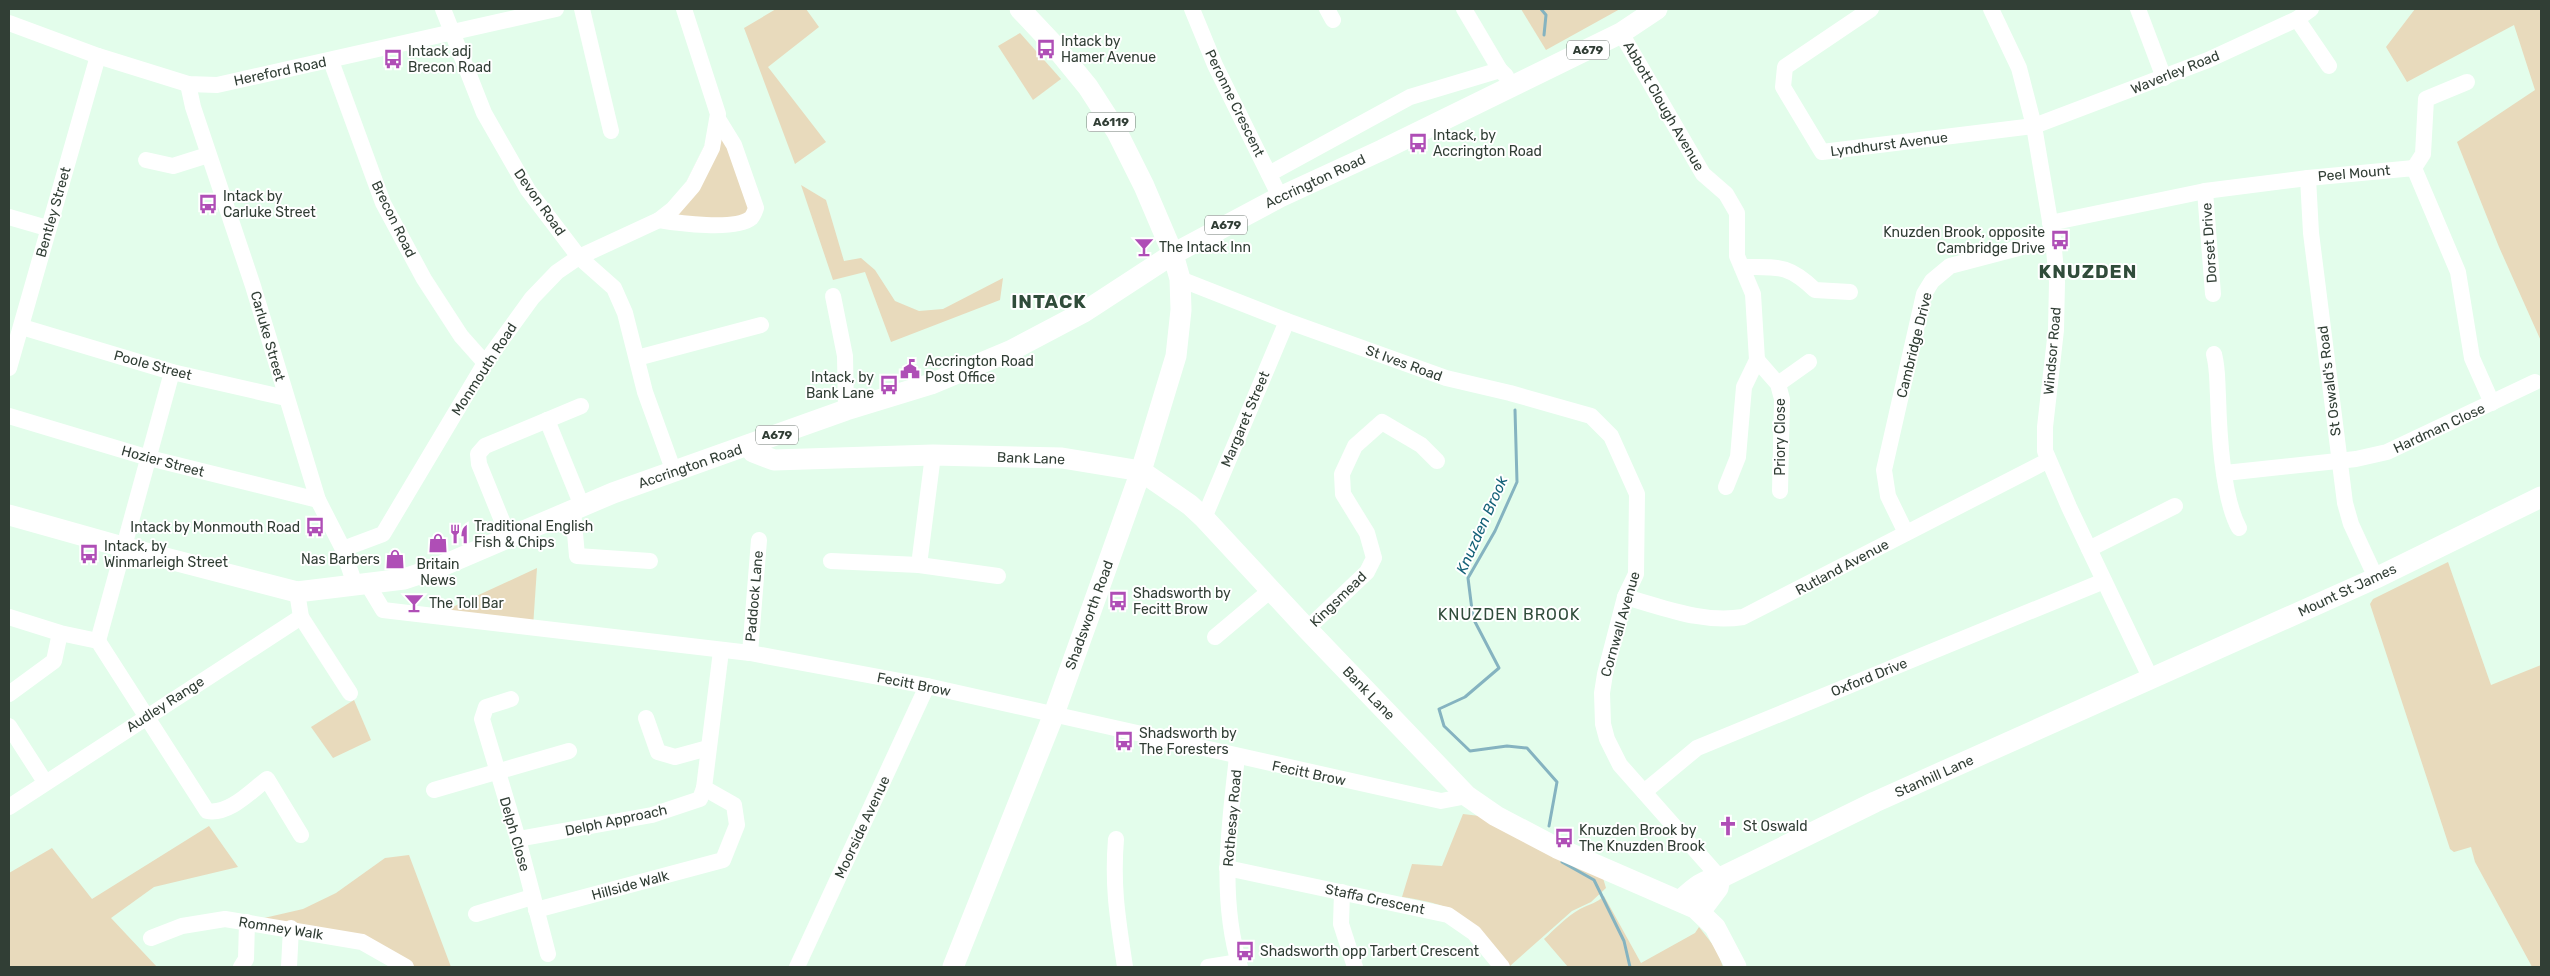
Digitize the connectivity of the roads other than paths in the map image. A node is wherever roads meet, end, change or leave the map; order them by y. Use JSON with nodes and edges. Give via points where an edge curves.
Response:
{"nodes":[{"id":1,"x":443,"y":9,"type":"edge"},
{"id":2,"x":556,"y":9,"type":"edge"},
{"id":3,"x":582,"y":9,"type":"edge"},
{"id":4,"x":684,"y":9,"type":"edge"},
{"id":5,"x":1020,"y":9,"type":"edge"},
{"id":6,"x":1192,"y":9,"type":"edge"},
{"id":7,"x":1464,"y":9,"type":"edge"},
{"id":8,"x":1657,"y":9,"type":"edge"},
{"id":9,"x":1871,"y":9,"type":"edge"},
{"id":10,"x":1991,"y":9,"type":"edge"},
{"id":11,"x":2138,"y":9,"type":"edge"},
{"id":12,"x":2311,"y":9,"type":"edge"},
{"id":13,"x":2297,"y":19,"type":"junction"},
{"id":14,"x":9,"y":23,"type":"edge"},
{"id":15,"x":453,"y":31,"type":"junction"},
{"id":16,"x":1621,"y":33,"type":"junction"},
{"id":17,"x":98,"y":56,"type":"junction"},
{"id":18,"x":332,"y":61,"type":"junction"},
{"id":19,"x":2329,"y":66,"type":"dead end"},
{"id":20,"x":1500,"y":70,"type":"junction"},
{"id":21,"x":2164,"y":78,"type":"junction"},
{"id":22,"x":2468,"y":82,"type":"dead end"},
{"id":23,"x":188,"y":84,"type":"junction"},
{"id":24,"x":1515,"y":86,"type":"junction"},
{"id":25,"x":718,"y":119,"type":"junction"},
{"id":26,"x":2034,"y":126,"type":"junction"},
{"id":27,"x":611,"y":131,"type":"dead end"},
{"id":28,"x":208,"y":154,"type":"junction"},
{"id":29,"x":146,"y":160,"type":"dead end"},
{"id":30,"x":2414,"y":168,"type":"junction"},
{"id":31,"x":1269,"y":174,"type":"junction"},
{"id":32,"x":2308,"y":178,"type":"junction"},
{"id":33,"x":2205,"y":191,"type":"junction"},
{"id":34,"x":1280,"y":197,"type":"junction"},
{"id":35,"x":9,"y":217,"type":"edge"},
{"id":36,"x":659,"y":220,"type":"junction"},
{"id":37,"x":47,"y":228,"type":"junction"},
{"id":38,"x":2052,"y":231,"type":"junction"},
{"id":39,"x":1173,"y":254,"type":"junction"},
{"id":40,"x":579,"y":257,"type":"junction"},
{"id":41,"x":1742,"y":267,"type":"junction"},
{"id":42,"x":1180,"y":279,"type":"junction"},
{"id":43,"x":1850,"y":292,"type":"dead end"},
{"id":44,"x":2213,"y":294,"type":"dead end"},
{"id":45,"x":833,"y":296,"type":"dead end"},
{"id":46,"x":1287,"y":321,"type":"junction"},
{"id":47,"x":761,"y":325,"type":"dead end"},
{"id":48,"x":22,"y":327,"type":"junction"},
{"id":49,"x":637,"y":358,"type":"junction"},
{"id":50,"x":2221,"y":359,"type":"dead end"},
{"id":51,"x":1757,"y":360,"type":"junction"},
{"id":52,"x":1809,"y":362,"type":"dead end"},
{"id":53,"x":484,"y":363,"type":"junction"},
{"id":54,"x":9,"y":368,"type":"edge"},
{"id":55,"x":172,"y":372,"type":"junction"},
{"id":56,"x":2535,"y":382,"type":"dead end"},
{"id":57,"x":1778,"y":384,"type":"junction"},
{"id":58,"x":286,"y":398,"type":"junction"},
{"id":59,"x":2492,"y":403,"type":"junction"},
{"id":60,"x":581,"y":406,"type":"dead end"},
{"id":61,"x":846,"y":410,"type":"junction"},
{"id":62,"x":9,"y":416,"type":"edge"},
{"id":63,"x":547,"y":420,"type":"junction"},
{"id":64,"x":749,"y":445,"type":"junction"},
{"id":65,"x":1617,"y":452,"type":"joint"},
{"id":66,"x":933,"y":455,"type":"junction"},
{"id":67,"x":149,"y":458,"type":"junction"},
{"id":68,"x":2047,"y":460,"type":"junction"},
{"id":69,"x":1437,"y":461,"type":"dead end"},
{"id":70,"x":2338,"y":461,"type":"junction"},
{"id":71,"x":1141,"y":471,"type":"junction"},
{"id":72,"x":674,"y":472,"type":"junction"},
{"id":73,"x":2225,"y":473,"type":"junction"},
{"id":74,"x":1726,"y":487,"type":"dead end"},
{"id":75,"x":1780,"y":491,"type":"dead end"},
{"id":76,"x":2541,"y":498,"type":"edge"},
{"id":77,"x":318,"y":500,"type":"junction"},
{"id":78,"x":2175,"y":506,"type":"dead end"},
{"id":79,"x":577,"y":508,"type":"junction"},
{"id":80,"x":9,"y":515,"type":"edge"},
{"id":81,"x":1204,"y":518,"type":"junction"},
{"id":82,"x":2239,"y":528,"type":"dead end"},
{"id":83,"x":1906,"y":533,"type":"junction"},
{"id":84,"x":509,"y":538,"type":"junction"},
{"id":85,"x":758,"y":540,"type":"dead end"},
{"id":86,"x":123,"y":547,"type":"junction"},
{"id":87,"x":342,"y":549,"type":"junction"},
{"id":88,"x":2089,"y":549,"type":"junction"},
{"id":89,"x":650,"y":560,"type":"dead end"},
{"id":90,"x":831,"y":561,"type":"dead end"},
{"id":91,"x":919,"y":565,"type":"junction"},
{"id":92,"x":998,"y":576,"type":"dead end"},
{"id":93,"x":2376,"y":578,"type":"junction"},
{"id":94,"x":2104,"y":580,"type":"junction"},
{"id":95,"x":361,"y":585,"type":"junction"},
{"id":96,"x":1271,"y":590,"type":"junction"},
{"id":97,"x":297,"y":592,"type":"junction"},
{"id":98,"x":1625,"y":597,"type":"junction"},
{"id":99,"x":9,"y":617,"type":"edge"},
{"id":100,"x":301,"y":617,"type":"junction"},
{"id":101,"x":1307,"y":630,"type":"junction"},
{"id":102,"x":60,"y":633,"type":"junction"},
{"id":103,"x":1215,"y":637,"type":"dead end"},
{"id":104,"x":98,"y":641,"type":"junction"},
{"id":105,"x":722,"y":650,"type":"junction"},
{"id":106,"x":750,"y":653,"type":"junction"},
{"id":107,"x":2151,"y":679,"type":"junction"},
{"id":108,"x":927,"y":686,"type":"junction"},
{"id":109,"x":350,"y":693,"type":"dead end"},
{"id":110,"x":9,"y":694,"type":"edge"},
{"id":111,"x":511,"y":699,"type":"dead end"},
{"id":112,"x":1054,"y":714,"type":"junction"},
{"id":113,"x":147,"y":715,"type":"junction"},
{"id":114,"x":646,"y":718,"type":"dead end"},
{"id":115,"x":9,"y":726,"type":"edge"},
{"id":116,"x":708,"y":748,"type":"junction"},
{"id":117,"x":569,"y":751,"type":"dead end"},
{"id":118,"x":1237,"y":757,"type":"junction"},
{"id":119,"x":497,"y":772,"type":"junction"},
{"id":120,"x":46,"y":782,"type":"junction"},
{"id":121,"x":704,"y":788,"type":"junction"},
{"id":122,"x":434,"y":790,"type":"dead end"},
{"id":123,"x":1644,"y":792,"type":"junction"},
{"id":124,"x":1467,"y":796,"type":"junction"},
{"id":125,"x":9,"y":807,"type":"edge"},
{"id":126,"x":301,"y":835,"type":"dead end"},
{"id":127,"x":518,"y":839,"type":"junction"},
{"id":128,"x":1116,"y":839,"type":"dead end"},
{"id":129,"x":1227,"y":868,"type":"junction"},
{"id":130,"x":1720,"y":878,"type":"junction"},
{"id":131,"x":1342,"y":892,"type":"junction"},
{"id":132,"x":1681,"y":900,"type":"junction"},
{"id":133,"x":534,"y":903,"type":"junction"},
{"id":134,"x":1700,"y":912,"type":"junction"},
{"id":135,"x":476,"y":914,"type":"dead end"},
{"id":136,"x":247,"y":922,"type":"junction"},
{"id":137,"x":291,"y":928,"type":"junction"},
{"id":138,"x":151,"y":938,"type":"dead end"},
{"id":139,"x":548,"y":954,"type":"dead end"},
{"id":140,"x":1239,"y":965,"type":"edge"},
{"id":141,"x":241,"y":967,"type":"edge"},
{"id":142,"x":289,"y":967,"type":"edge"},
{"id":143,"x":406,"y":967,"type":"edge"},
{"id":144,"x":797,"y":967,"type":"edge"},
{"id":145,"x":953,"y":967,"type":"edge"},
{"id":146,"x":1125,"y":967,"type":"edge"},
{"id":147,"x":1208,"y":967,"type":"edge"},
{"id":148,"x":1355,"y":967,"type":"edge"},
{"id":149,"x":1502,"y":967,"type":"edge"},
{"id":150,"x":1736,"y":967,"type":"edge"}],
"edges":[{"from":1,"to":15,"type":"street","name":"Devon Road"},
{"from":2,"to":15,"type":"street","name":"Hereford Road"},
{"from":3,"to":27,"type":"street"},
{"from":4,"to":25,"type":"street","name":"Monmouth Road"},
{"from":5,"to":39,"type":"main road","number":"A6119","via":[[1082,80],[1117,132]]},
{"from":6,"to":31,"type":"street","name":"Peronne Crescent","via":[[1215,65]]},
{"from":7,"to":20,"type":"street"},
{"from":8,"to":16,"type":"main road","name":"Accrington Road","number":"A679"},
{"from":9,"to":26,"type":"street","name":"Lyndhurst Avenue","via":[[1785,67],[1783,88],[1822,152]]},
{"from":10,"to":26,"type":"street","name":"Windsor Road","via":[[2019,68]]},
{"from":11,"to":21,"type":"street"},
{"from":12,"to":13,"type":"street","name":"Waverley Road"},
{"from":13,"to":19,"type":"street"},
{"from":13,"to":21,"type":"street","name":"Waverley Road"},
{"from":14,"to":17,"type":"street","name":"Hereford Road"},
{"from":15,"to":18,"type":"street","name":"Hereford Road"},
{"from":15,"to":40,"type":"street","name":"Devon Road","via":[[484,112],[508,156],[528,190]]},
{"from":16,"to":24,"type":"main road","name":"Accrington Road","number":"A679"},
{"from":16,"to":41,"type":"street","name":"Abbott Clough Avenue","via":[[1703,174],[1726,194],[1738,213],[1737,256]]},
{"from":17,"to":23,"type":"street","name":"Hereford Road"},
{"from":17,"to":37,"type":"street","name":"Bentley Street"},
{"from":18,"to":23,"type":"street","name":"Hereford Road","via":[[217,85]]},
{"from":18,"to":53,"type":"street","name":"Brecon Road","via":[[383,203],[424,280],[461,336]]},
{"from":20,"to":24,"type":"street"},
{"from":20,"to":31,"type":"street","name":"Accrington Road","via":[[1410,97]]},
{"from":21,"to":26,"type":"street","name":"Waverley Road"},
{"from":22,"to":30,"type":"street","via":[[2426,99],[2423,154]]},
{"from":23,"to":28,"type":"street","name":"Carluke Street"},
{"from":24,"to":34,"type":"main road","name":"Accrington Road","number":"A679"},
{"from":25,"to":36,"type":"street","name":"Monmouth Road","via":[[712,148],[693,186]]},
{"from":25,"to":36,"type":"street","name":"Monmouth Road","via":[[734,145],[756,208],[752,218],[742,223],[692,226]]},
{"from":26,"to":38,"type":"street","name":"Windsor Road"},
{"from":28,"to":29,"type":"street","via":[[173,166]]},
{"from":28,"to":58,"type":"street","name":"Carluke Street","via":[[253,286]]},
{"from":30,"to":32,"type":"street","name":"Peel Mount"},
{"from":30,"to":59,"type":"street","via":[[2458,272],[2472,358]]},
{"from":31,"to":34,"type":"street","name":"Peronne Crescent"},
{"from":32,"to":33,"type":"street","name":"Peel Mount"},
{"from":32,"to":70,"type":"street","name":"St Oswald's Road","via":[[2312,242]]},
{"from":33,"to":38,"type":"street","name":"Peel Mount"},
{"from":33,"to":44,"type":"street","name":"Dorset Drive"},
{"from":34,"to":39,"type":"main road","name":"Accrington Road","number":"A679"},
{"from":35,"to":37,"type":"street"},
{"from":36,"to":40,"type":"street","name":"Monmouth Road"},
{"from":37,"to":48,"type":"street","name":"Bentley Street"},
{"from":38,"to":68,"type":"street","name":"Windsor Road","via":[[2057,282],[2056,330],[2044,434]]},
{"from":38,"to":83,"type":"street","name":"Cambridge Drive","via":[[1950,266],[1932,281],[1924,294],[1884,470],[1888,496]]},
{"from":39,"to":42,"type":"main road","name":"Shadsworth Road"},
{"from":39,"to":61,"type":"main road","name":"Accrington Road","number":"A679","via":[[1084,312],[1010,351],[931,384]]},
{"from":40,"to":49,"type":"street","name":"Devon Road","via":[[614,288],[625,313]]},
{"from":40,"to":53,"type":"street","name":"Monmouth Road","via":[[557,272],[532,298]]},
{"from":41,"to":43,"type":"street","via":[[1779,267],[1799,275],[1815,290]]},
{"from":41,"to":51,"type":"street","name":"Abbott Clough Avenue","via":[[1753,294]]},
{"from":42,"to":46,"type":"street","name":"St Ives Road"},
{"from":42,"to":71,"type":"main road","name":"Shadsworth Road","via":[[1181,310],[1176,356]]},
{"from":45,"to":61,"type":"street","via":[[845,356]]},
{"from":46,"to":65,"type":"street","name":"St Ives Road","via":[[1451,380],[1591,416],[1610,436]]},
{"from":46,"to":81,"type":"street","name":"Margaret Street"},
{"from":47,"to":49,"type":"street"},
{"from":48,"to":54,"type":"street","name":"Bentley Street"},
{"from":48,"to":55,"type":"street","name":"Poole Street"},
{"from":49,"to":72,"type":"street","name":"Devon Road","via":[[645,392]]},
{"from":50,"to":73,"type":"street"},
{"from":51,"to":57,"type":"street","name":"Priory Close"},
{"from":51,"to":74,"type":"street","via":[[1744,386],[1738,457]]},
{"from":52,"to":57,"type":"street","name":"Priory Close"},
{"from":53,"to":87,"type":"street","name":"Monmouth Road","via":[[383,534]]},
{"from":55,"to":58,"type":"street","name":"Poole Street"},
{"from":55,"to":67,"type":"street"},
{"from":56,"to":59,"type":"street","name":"Hardman Close"},
{"from":57,"to":75,"type":"street","name":"Priory Close","via":[[1782,399]]},
{"from":58,"to":77,"type":"street","name":"Carluke Street"},
{"from":59,"to":70,"type":"street","name":"Hardman Close","via":[[2387,452]]},
{"from":60,"to":63,"type":"street"},
{"from":61,"to":64,"type":"main road","name":"Accrington Road","number":"A679"},
{"from":62,"to":67,"type":"street","name":"Hozier Street"},
{"from":63,"to":79,"type":"street"},
{"from":63,"to":84,"type":"street","via":[[485,446],[478,454],[479,464]]},
{"from":64,"to":66,"type":"main road","name":"Bank Lane","via":[[753,452],[774,460]]},
{"from":64,"to":72,"type":"main road","name":"Accrington Road","number":"A679"},
{"from":65,"to":98,"type":"street","name":"Cornwall Avenue","via":[[1637,494],[1636,574]]},
{"from":66,"to":71,"type":"main road","name":"Bank Lane","via":[[1062,458]]},
{"from":66,"to":91,"type":"street"},
{"from":67,"to":77,"type":"street","name":"Hozier Street"},
{"from":67,"to":86,"type":"street"},
{"from":68,"to":83,"type":"street","name":"Rutland Avenue"},
{"from":68,"to":88,"type":"street","name":"Windsor Road"},
{"from":69,"to":101,"type":"street","name":"Kingsmead","via":[[1421,445],[1382,422],[1354,446],[1342,474],[1343,494],[1368,533],[1374,558],[1368,572]]},
{"from":70,"to":73,"type":"street","name":"Hardman Close"},
{"from":70,"to":93,"type":"street","name":"St Oswald's Road","via":[[2352,524]]},
{"from":71,"to":81,"type":"main road","name":"Bank Lane","via":[[1190,504]]},
{"from":71,"to":112,"type":"main road","name":"Shadsworth Road"},
{"from":72,"to":79,"type":"main road","name":"Accrington Road","number":"A679"},
{"from":73,"to":82,"type":"street","via":[[2233,518]]},
{"from":76,"to":93,"type":"main road","name":"Mount St James"},
{"from":77,"to":87,"type":"street","name":"Carluke Street"},
{"from":78,"to":88,"type":"street","via":[[2154,512]]},
{"from":79,"to":84,"type":"main road","name":"Accrington Road","number":"A679"},
{"from":79,"to":89,"type":"street","via":[[577,556]]},
{"from":80,"to":86,"type":"main road","name":"Accrington Road","number":"A679"},
{"from":81,"to":96,"type":"main road","name":"Bank Lane"},
{"from":83,"to":98,"type":"street","name":"Rutland Avenue","via":[[1743,617],[1694,616]]},
{"from":84,"to":95,"type":"main road","name":"Accrington Road","number":"A679","via":[[404,579]]},
{"from":85,"to":106,"type":"street","name":"Paddock Lane"},
{"from":86,"to":97,"type":"main road","name":"Accrington Road","number":"A679"},
{"from":86,"to":104,"type":"street"},
{"from":87,"to":95,"type":"street","name":"Carluke Street"},
{"from":88,"to":94,"type":"street","name":"Windsor Road"},
{"from":90,"to":91,"type":"street"},
{"from":91,"to":92,"type":"street"},
{"from":93,"to":107,"type":"main road","name":"Mount St James"},
{"from":94,"to":107,"type":"street","name":"Windsor Road"},
{"from":94,"to":123,"type":"street","name":"Oxford Drive","via":[[1697,748]]},
{"from":95,"to":97,"type":"main road","name":"Accrington Road","number":"A679"},
{"from":95,"to":105,"type":"street","name":"Fecitt Brow","via":[[383,610]]},
{"from":96,"to":101,"type":"main road","name":"Bank Lane"},
{"from":96,"to":103,"type":"street"},
{"from":97,"to":100,"type":"street"},
{"from":98,"to":123,"type":"street","name":"Cornwall Avenue","via":[[1605,674],[1601,711],[1613,753],[1631,780]]},
{"from":99,"to":102,"type":"street"},
{"from":100,"to":109,"type":"street"},
{"from":100,"to":113,"type":"street","name":"Audley Range"},
{"from":101,"to":124,"type":"main road","name":"Bank Lane"},
{"from":102,"to":104,"type":"street"},
{"from":102,"to":110,"type":"street","via":[[54,661]]},
{"from":104,"to":113,"type":"street"},
{"from":105,"to":106,"type":"street","name":"Fecitt Brow"},
{"from":105,"to":116,"type":"street"},
{"from":106,"to":108,"type":"street","name":"Fecitt Brow"},
{"from":107,"to":130,"type":"main road","name":"Stanhill Lane","via":[[1875,802]]},
{"from":108,"to":112,"type":"street","name":"Fecitt Brow"},
{"from":108,"to":144,"type":"street","name":"Moorside Avenue"},
{"from":111,"to":119,"type":"street","name":"Delph Close","via":[[486,707],[482,719]]},
{"from":112,"to":118,"type":"street","name":"Fecitt Brow"},
{"from":112,"to":145,"type":"main road","name":"Shadsworth Road"},
{"from":113,"to":120,"type":"street","name":"Audley Range"},
{"from":113,"to":126,"type":"street","via":[[207,811],[218,813],[230,807],[267,779]]},
{"from":114,"to":116,"type":"street","via":[[658,752],[675,757]]},
{"from":115,"to":120,"type":"street"},
{"from":116,"to":121,"type":"street"},
{"from":117,"to":119,"type":"street"},
{"from":118,"to":124,"type":"street","name":"Fecitt Brow","via":[[1441,801]]},
{"from":118,"to":129,"type":"street","name":"Rothesay Road","via":[[1227,840]]},
{"from":119,"to":122,"type":"street"},
{"from":119,"to":127,"type":"street","name":"Delph Close"},
{"from":120,"to":125,"type":"street","name":"Audley Range"},
{"from":121,"to":127,"type":"street","name":"Delph Approach","via":[[700,799],[652,815]]},
{"from":121,"to":133,"type":"street","name":"Hillside Walk","via":[[734,805],[736,825],[724,860]]},
{"from":123,"to":130,"type":"street","name":"Cornwall Avenue"},
{"from":124,"to":132,"type":"main road","via":[[1496,816],[1557,848]]},
{"from":127,"to":133,"type":"street","name":"Delph Close"},
{"from":128,"to":146,"type":"street","via":[[1116,910]]},
{"from":129,"to":131,"type":"street","name":"Staffa Crescent"},
{"from":129,"to":140,"type":"street","name":"Rothesay Road","via":[[1229,914]]},
{"from":130,"to":132,"type":"main road","name":"Stanhill Lane","via":[[1701,883]]},
{"from":130,"to":134,"type":"main road","via":[[1718,888]]},
{"from":131,"to":148,"type":"street","via":[[1341,924]]},
{"from":131,"to":149,"type":"street","name":"Staffa Crescent","via":[[1448,915],[1474,933]]},
{"from":132,"to":134,"type":"main road"},
{"from":133,"to":135,"type":"street"},
{"from":133,"to":139,"type":"street","name":"Delph Close"},
{"from":134,"to":150,"type":"main road","via":[[1715,927]]},
{"from":136,"to":137,"type":"street","name":"Romney Walk"},
{"from":136,"to":138,"type":"street","name":"Romney Walk","via":[[225,919],[191,924]]},
{"from":136,"to":141,"type":"street","via":[[246,959]]},
{"from":137,"to":142,"type":"street"},
{"from":137,"to":143,"type":"street","name":"Romney Walk","via":[[362,942]]},
{"from":140,"to":147,"type":"street"}]}
